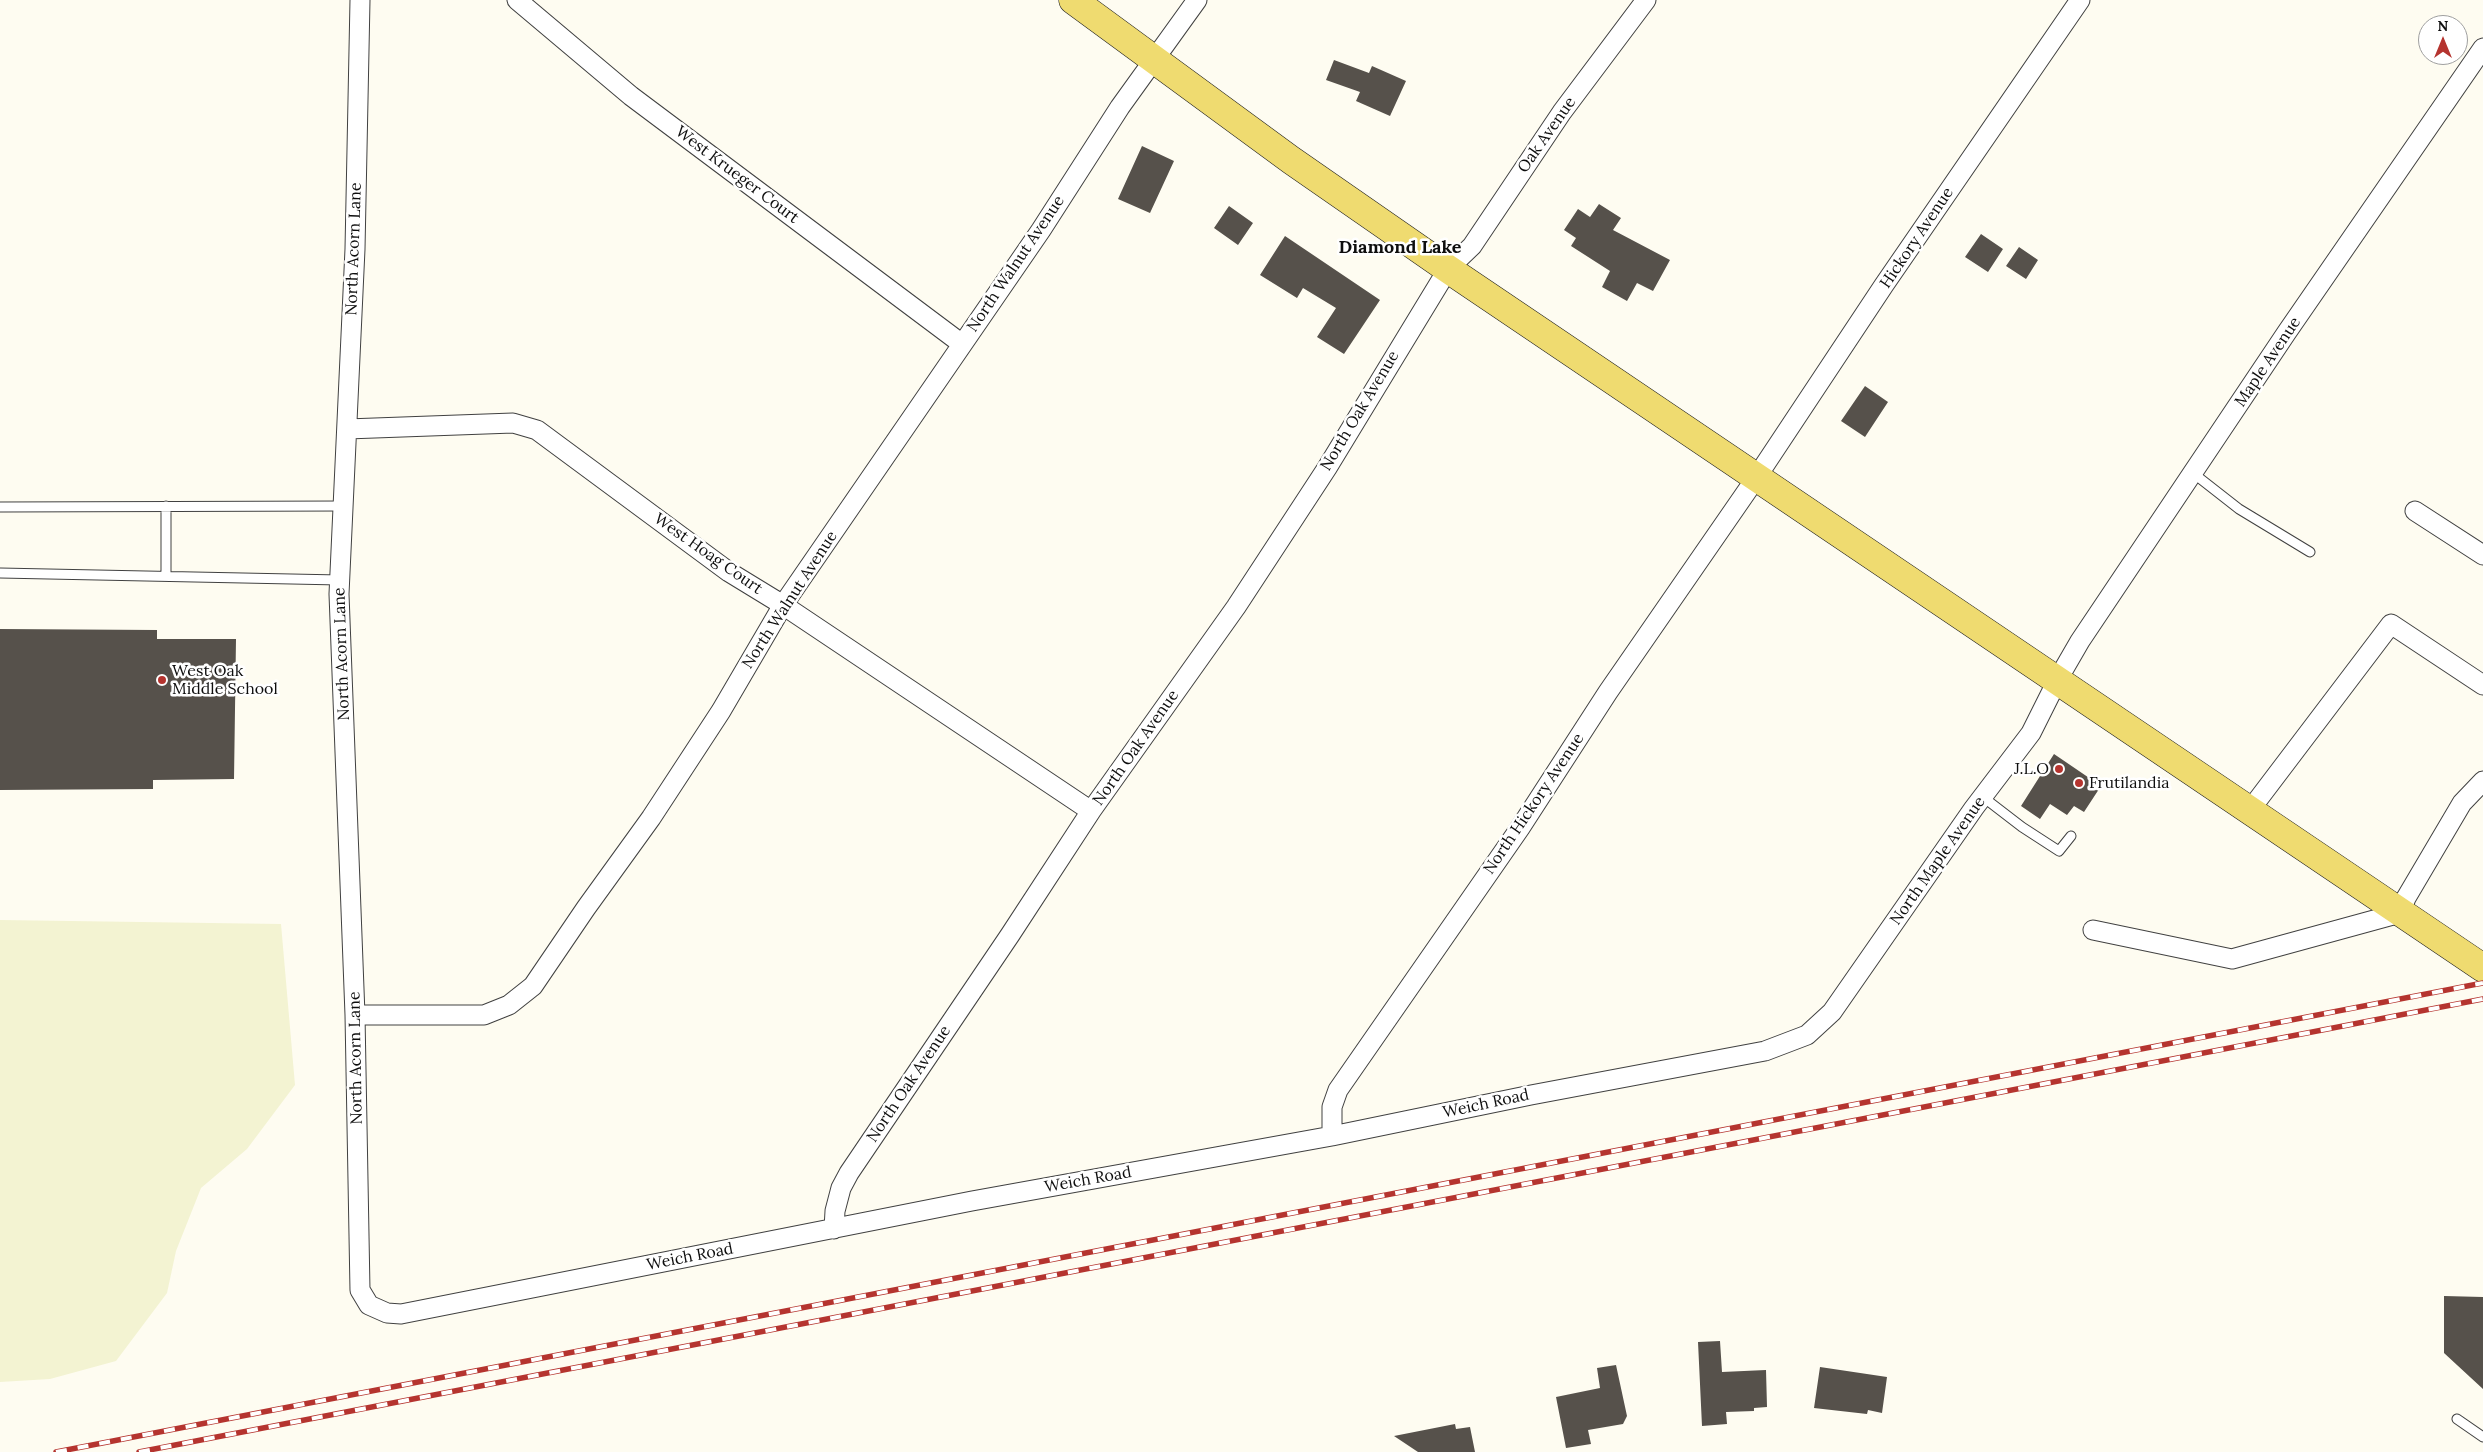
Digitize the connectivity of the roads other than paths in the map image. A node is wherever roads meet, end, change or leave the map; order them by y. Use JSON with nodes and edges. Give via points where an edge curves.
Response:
{"nodes":[{"id":1,"x":360,"y":0,"type":"edge"},
{"id":2,"x":517,"y":0,"type":"edge"},
{"id":3,"x":1073,"y":0,"type":"edge"},
{"id":4,"x":1197,"y":0,"type":"edge"},
{"id":5,"x":1646,"y":0,"type":"edge"},
{"id":6,"x":2080,"y":0,"type":"edge"},
{"id":7,"x":2483,"y":48,"type":"edge"},
{"id":8,"x":1153,"y":60,"type":"junction"},
{"id":9,"x":1448,"y":269,"type":"junction"},
{"id":10,"x":962,"y":344,"type":"junction"},
{"id":11,"x":347,"y":429,"type":"junction"},
{"id":12,"x":2193,"y":473,"type":"junction"},
{"id":13,"x":1756,"y":478,"type":"junction"},
{"id":14,"x":166,"y":506,"type":"junction"},
{"id":15,"x":344,"y":506,"type":"junction"},
{"id":16,"x":0,"y":507,"type":"edge"},
{"id":17,"x":2415,"y":511,"type":"dead end"},
{"id":18,"x":2310,"y":552,"type":"dead end"},
{"id":19,"x":2483,"y":555,"type":"edge"},
{"id":20,"x":0,"y":573,"type":"edge"},
{"id":21,"x":166,"y":576,"type":"junction"},
{"id":22,"x":340,"y":580,"type":"junction"},
{"id":23,"x":783,"y":605,"type":"junction"},
{"id":24,"x":2058,"y":679,"type":"junction"},
{"id":25,"x":2483,"y":685,"type":"edge"},
{"id":26,"x":2483,"y":781,"type":"edge"},
{"id":27,"x":1983,"y":797,"type":"junction"},
{"id":28,"x":2250,"y":810,"type":"junction"},
{"id":29,"x":1091,"y":811,"type":"junction"},
{"id":30,"x":2070,"y":836,"type":"dead end"},
{"id":31,"x":2400,"y":913,"type":"junction"},
{"id":32,"x":2093,"y":930,"type":"dead end"},
{"id":33,"x":2483,"y":968,"type":"edge"},
{"id":34,"x":355,"y":1015,"type":"junction"},
{"id":35,"x":1806,"y":1035,"type":"joint"},
{"id":36,"x":1332,"y":1136,"type":"junction"},
{"id":37,"x":834,"y":1230,"type":"junction"},
{"id":38,"x":369,"y":1305,"type":"joint"},
{"id":39,"x":2457,"y":1420,"type":"dead end"},
{"id":40,"x":2483,"y":1437,"type":"edge"}],
"edges":[{"from":1,"to":11,"type":"street","name":"North Acorn Lane"},
{"from":2,"to":10,"type":"street","name":"West Krueger Court","via":[[631,96]]},
{"from":3,"to":8,"type":"main road"},
{"from":4,"to":8,"type":"street","name":"North Walnut Avenue"},
{"from":5,"to":9,"type":"street","name":"Oak Avenue","via":[[1562,112],[1472,246]]},
{"from":6,"to":13,"type":"street","name":"Hickory Avenue"},
{"from":7,"to":12,"type":"street","name":"Maple Avenue"},
{"from":8,"to":9,"type":"main road"},
{"from":8,"to":10,"type":"street","name":"North Walnut Avenue"},
{"from":9,"to":13,"type":"main road"},
{"from":9,"to":29,"type":"street","name":"North Oak Avenue","via":[[1242,599]]},
{"from":10,"to":23,"type":"street","name":"North Walnut Avenue"},
{"from":11,"to":15,"type":"street","name":"North Acorn Lane"},
{"from":11,"to":23,"type":"street","name":"West Hoag Court","via":[[513,423],[537,430],[729,572]]},
{"from":12,"to":18,"type":"lane","via":[[2239,509]]},
{"from":12,"to":24,"type":"street","name":"Maple Avenue"},
{"from":13,"to":24,"type":"main road"},
{"from":13,"to":36,"type":"street","name":"North Hickory Avenue","via":[[1608,692],[1520,828],[1338,1090],[1332,1107]]},
{"from":14,"to":15,"type":"lane"},
{"from":14,"to":16,"type":"lane"},
{"from":14,"to":21,"type":"lane"},
{"from":15,"to":22,"type":"street","name":"North Acorn Lane"},
{"from":17,"to":19,"type":"street"},
{"from":20,"to":21,"type":"lane"},
{"from":21,"to":22,"type":"lane"},
{"from":22,"to":34,"type":"street","name":"North Acorn Lane"},
{"from":23,"to":29,"type":"street","name":"West Hoag Court"},
{"from":23,"to":34,"type":"street","name":"North Walnut Avenue","via":[[721,711],[657,810],[533,986],[509,1005],[484,1015]]},
{"from":24,"to":27,"type":"street","name":"North Maple Avenue","via":[[2031,733]]},
{"from":24,"to":28,"type":"main road"},
{"from":25,"to":28,"type":"street","via":[[2391,624]]},
{"from":26,"to":31,"type":"street","via":[[2462,803]]},
{"from":27,"to":30,"type":"lane","via":[[2059,851]]},
{"from":27,"to":35,"type":"street","name":"North Maple Avenue","via":[[1832,1012]]},
{"from":28,"to":31,"type":"main road"},
{"from":29,"to":37,"type":"street","name":"North Oak Avenue","via":[[848,1173],[835,1211]]},
{"from":31,"to":32,"type":"street","via":[[2232,958]]},
{"from":31,"to":33,"type":"main road"},
{"from":34,"to":38,"type":"street","name":"North Acorn Lane","via":[[360,1290]]},
{"from":35,"to":36,"type":"street","name":"Weich Road","via":[[1765,1051]]},
{"from":36,"to":37,"type":"street","name":"Weich Road","via":[[972,1201]]},
{"from":37,"to":38,"type":"street","name":"Weich Road","via":[[401,1314],[386,1313]]},
{"from":39,"to":40,"type":"lane"}]}
